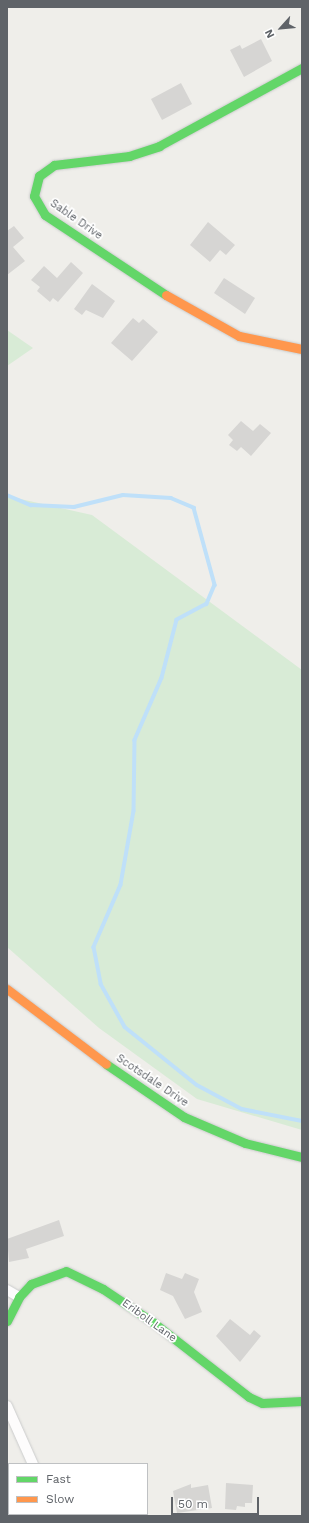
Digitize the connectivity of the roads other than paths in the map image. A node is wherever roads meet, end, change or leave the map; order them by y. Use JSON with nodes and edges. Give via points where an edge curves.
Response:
{"nodes":[{"id":1,"x":302,"y":68,"type":"edge"},
{"id":2,"x":302,"y":349,"type":"edge"},
{"id":3,"x":7,"y":989,"type":"edge"},
{"id":4,"x":302,"y":1157,"type":"edge"},
{"id":5,"x":7,"y":1290,"type":"edge"},
{"id":6,"x":19,"y":1297,"type":"junction"},
{"id":7,"x":7,"y":1321,"type":"edge"},
{"id":8,"x":302,"y":1401,"type":"edge"},
{"id":9,"x":7,"y":1406,"type":"edge"},
{"id":10,"x":33,"y":1463,"type":"edge"}],
"edges":[{"from":1,"to":2,"type":"street","name":"Sable Drive","via":[[158,146],[129,156],[54,165],[39,176],[34,196],[45,215],[194,314],[240,336]]},
{"from":3,"to":4,"type":"street","name":"Scotsdale Drive","via":[[138,1089],[184,1117],[245,1143]]},
{"from":5,"to":6,"type":"street"},
{"from":6,"to":7,"type":"street","name":"Eriboll Lane"},
{"from":6,"to":8,"type":"street","name":"Eriboll Lane","via":[[42,1277],[66,1271],[103,1289],[154,1323],[249,1397],[262,1402]]},
{"from":9,"to":10,"type":"street"}]}
